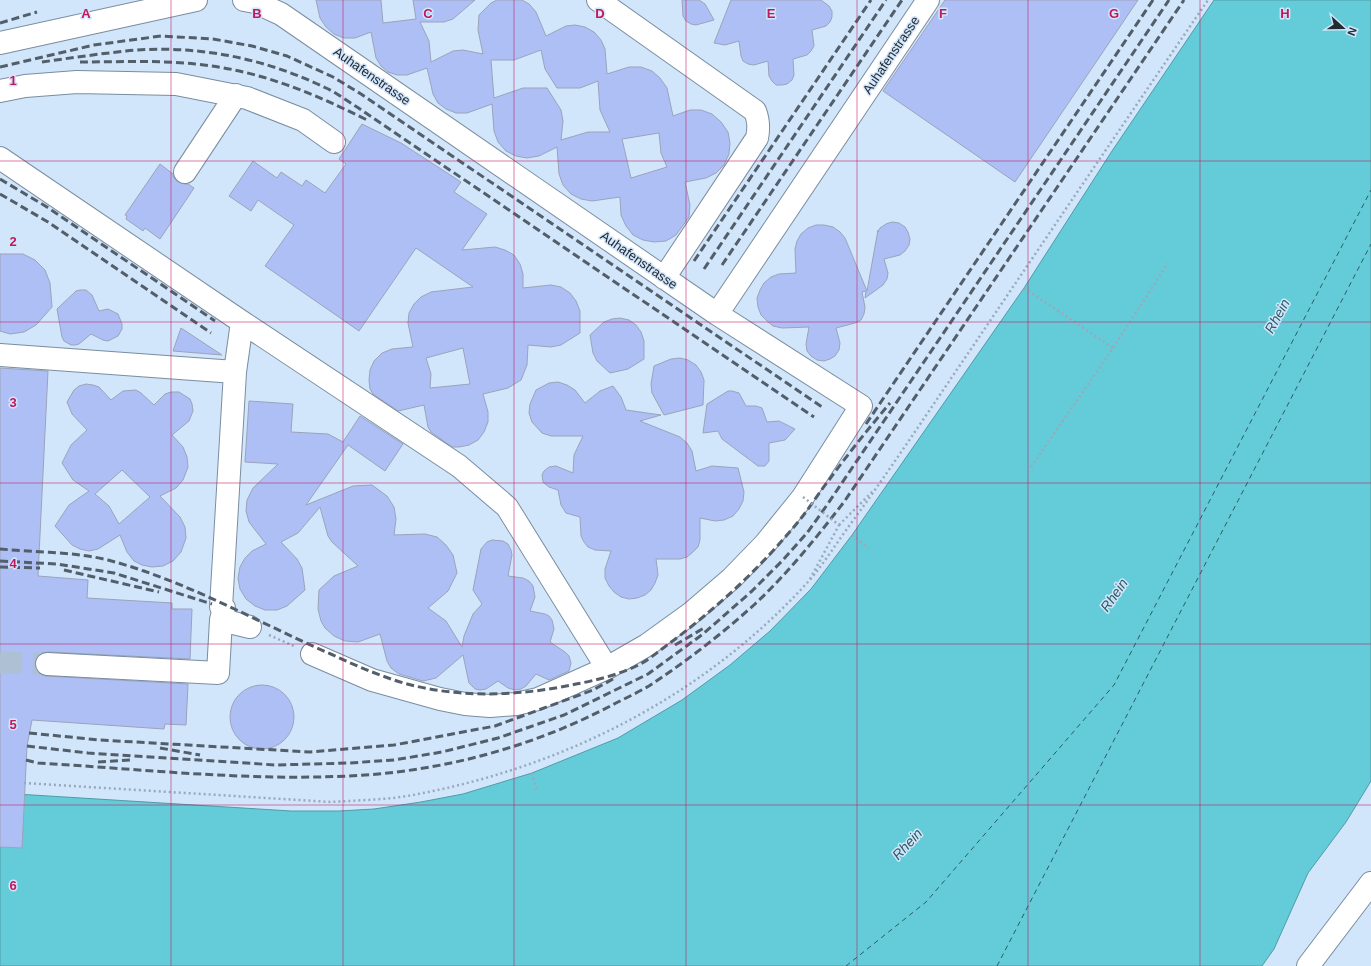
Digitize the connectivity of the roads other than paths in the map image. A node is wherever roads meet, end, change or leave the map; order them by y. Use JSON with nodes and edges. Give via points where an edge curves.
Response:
{"nodes":[{"id":1,"x":196,"y":0,"type":"edge"},
{"id":2,"x":244,"y":0,"type":"edge"},
{"id":3,"x":598,"y":0,"type":"edge"},
{"id":4,"x":928,"y":0,"type":"edge"},
{"id":5,"x":0,"y":43,"type":"edge"},
{"id":6,"x":0,"y":91,"type":"edge"},
{"id":7,"x":236,"y":96,"type":"junction"},
{"id":8,"x":334,"y":142,"type":"dead end"},
{"id":9,"x":0,"y":158,"type":"edge"},
{"id":10,"x":185,"y":172,"type":"dead end"},
{"id":11,"x":664,"y":278,"type":"junction"},
{"id":12,"x":717,"y":314,"type":"junction"},
{"id":13,"x":242,"y":322,"type":"junction"},
{"id":14,"x":0,"y":355,"type":"edge"},
{"id":15,"x":235,"y":372,"type":"junction"},
{"id":16,"x":221,"y":620,"type":"junction"},
{"id":17,"x":250,"y":627,"type":"road end"},
{"id":18,"x":312,"y":654,"type":"road end"},
{"id":19,"x":47,"y":664,"type":"tunnel mouth"},
{"id":20,"x":607,"y":668,"type":"junction"},
{"id":21,"x":1371,"y":883,"type":"edge"},
{"id":22,"x":1308,"y":966,"type":"edge"}],
"edges":[{"from":1,"to":5,"type":"street"},
{"from":2,"to":11,"type":"street","name":"Auhafenstrasse","via":[[282,14]]},
{"from":3,"to":11,"type":"street","via":[[755,111],[759,120],[757,138]]},
{"from":4,"to":12,"type":"street","name":"Auhafenstrasse"},
{"from":6,"to":7,"type":"street","via":[[25,86],[85,82],[176,84]]},
{"from":7,"to":8,"type":"street","via":[[303,120]]},
{"from":7,"to":10,"type":"street"},
{"from":9,"to":13,"type":"street"},
{"from":11,"to":12,"type":"street","name":"Auhafenstrasse"},
{"from":12,"to":20,"type":"street","via":[[861,406],[803,497],[765,544],[732,578],[690,614],[647,645]]},
{"from":13,"to":15,"type":"street"},
{"from":13,"to":20,"type":"street","via":[[459,466],[507,507]]},
{"from":14,"to":15,"type":"street"},
{"from":15,"to":16,"type":"street","via":[[221,607],[224,608]]},
{"from":16,"to":17,"type":"street"},
{"from":16,"to":19,"type":"street","via":[[218,672]]},
{"from":18,"to":20,"type":"street","via":[[372,680],[440,699],[490,706],[538,699]]},
{"from":21,"to":22,"type":"street"}]}
